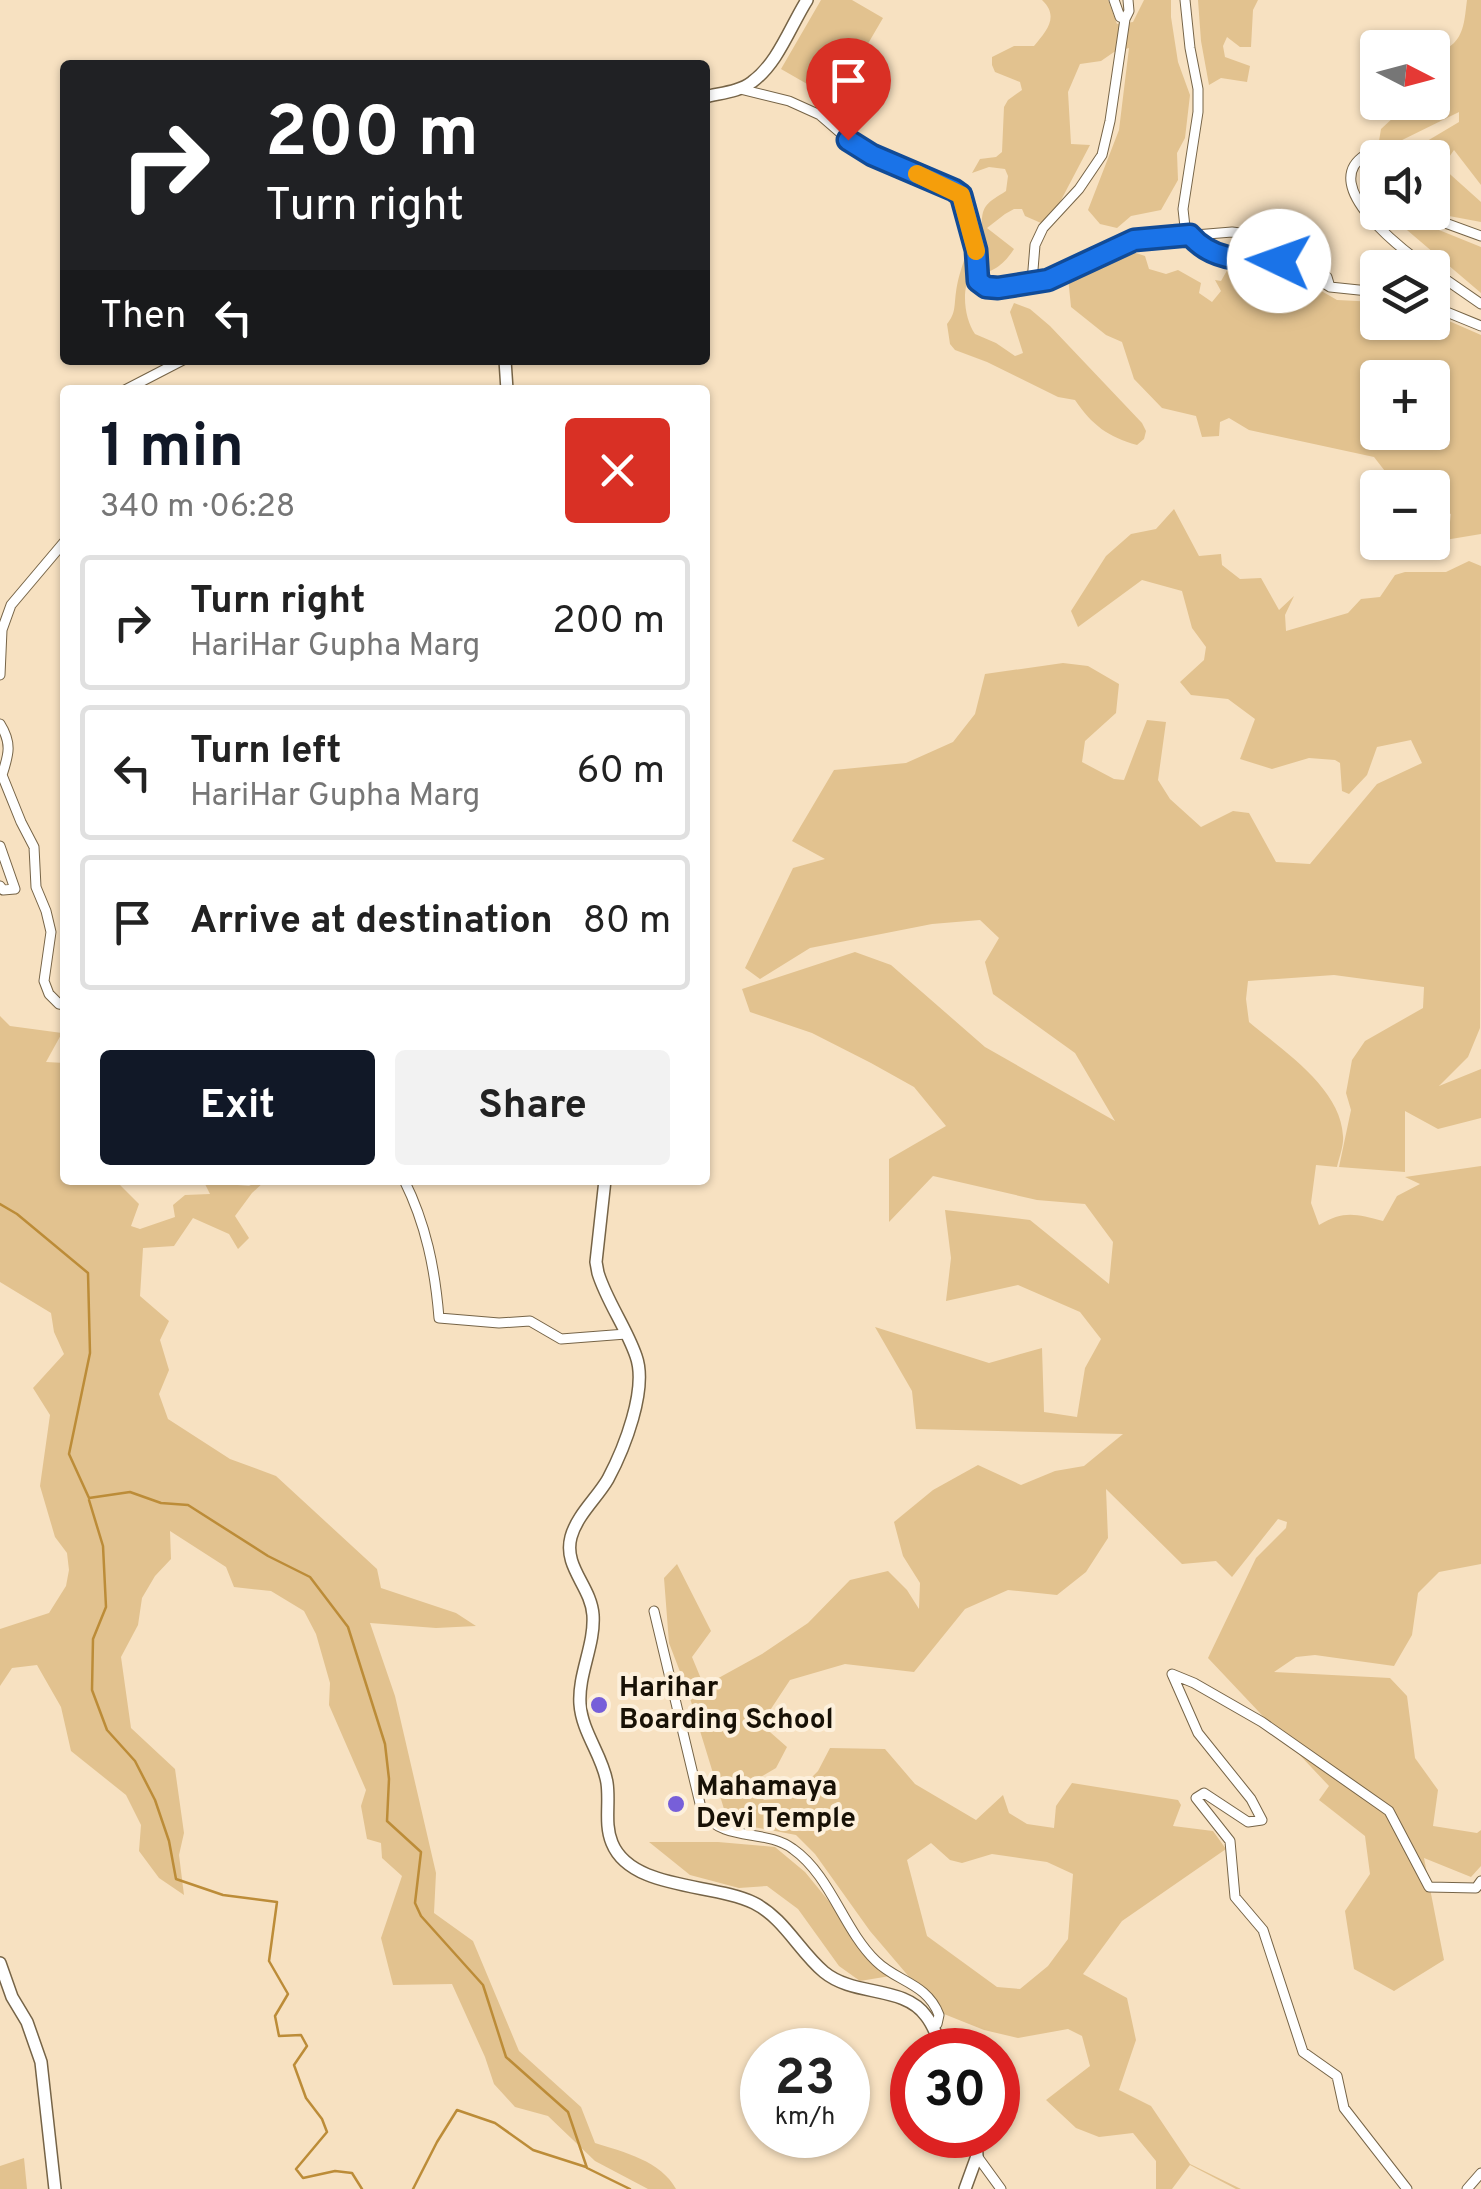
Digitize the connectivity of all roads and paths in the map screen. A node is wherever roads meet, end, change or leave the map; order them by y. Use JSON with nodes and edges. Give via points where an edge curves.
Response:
{"nodes":[{"id":1,"x":807,"y":0,"type":"edge"},
{"id":2,"x":1114,"y":0,"type":"edge"},
{"id":3,"x":1128,"y":0,"type":"edge"},
{"id":4,"x":1185,"y":0,"type":"edge"},
{"id":5,"x":1125,"y":18,"type":"junction"},
{"id":6,"x":740,"y":89,"type":"junction"},
{"id":7,"x":710,"y":96,"type":"edge"},
{"id":8,"x":1360,"y":158,"type":"edge"},
{"id":9,"x":1360,"y":202,"type":"edge"},
{"id":10,"x":1450,"y":225,"type":"edge"},
{"id":11,"x":1381,"y":230,"type":"edge"},
{"id":12,"x":1190,"y":235,"type":"junction"},
{"id":13,"x":1481,"y":236,"type":"edge"},
{"id":14,"x":1402,"y":250,"type":"edge"},
{"id":15,"x":1032,"y":282,"type":"junction"},
{"id":16,"x":1450,"y":283,"type":"edge"},
{"id":17,"x":1330,"y":287,"type":"junction"},
{"id":18,"x":1360,"y":290,"type":"edge"},
{"id":19,"x":1481,"y":304,"type":"edge"},
{"id":20,"x":1450,"y":313,"type":"edge"},
{"id":21,"x":1481,"y":326,"type":"edge"},
{"id":22,"x":172,"y":365,"type":"edge"},
{"id":23,"x":134,"y":385,"type":"edge"},
{"id":24,"x":60,"y":547,"type":"edge"},
{"id":25,"x":0,"y":675,"type":"edge"},
{"id":26,"x":0,"y":724,"type":"edge"},
{"id":27,"x":0,"y":846,"type":"edge"},
{"id":28,"x":0,"y":886,"type":"edge"},
{"id":29,"x":60,"y":1004,"type":"edge"},
{"id":30,"x":406,"y":1185,"type":"edge"},
{"id":31,"x":604,"y":1185,"type":"edge"},
{"id":32,"x":626,"y":1334,"type":"junction"},
{"id":33,"x":654,"y":1611,"type":"dead end"},
{"id":34,"x":1481,"y":1881,"type":"edge"},
{"id":35,"x":0,"y":1963,"type":"edge"},
{"id":36,"x":933,"y":2027,"type":"joint"},
{"id":37,"x":976,"y":2158,"type":"edge"},
{"id":38,"x":978,"y":2158,"type":"edge"},
{"id":39,"x":1481,"y":2173,"type":"edge"},
{"id":40,"x":55,"y":2189,"type":"edge"},
{"id":41,"x":965,"y":2189,"type":"edge"},
{"id":42,"x":1000,"y":2189,"type":"edge"},
{"id":43,"x":1407,"y":2189,"type":"edge"},
{"id":44,"x":1467,"y":2189,"type":"edge"}],
"edges":[{"from":1,"to":6,"type":"main road","via":[[773,59]]},
{"from":2,"to":5,"type":"street"},
{"from":3,"to":5,"type":"street"},
{"from":4,"to":12,"type":"street","via":[[1198,89],[1183,208]]},
{"from":5,"to":15,"type":"street","via":[[1102,155],[1043,228]]},
{"from":6,"to":7,"type":"main road"},
{"from":6,"to":15,"type":"street","via":[[820,115],[858,148],[954,190],[976,250],[978,281],[998,288]]},
{"from":8,"to":9,"type":"street","via":[[1352,183]]},
{"from":10,"to":13,"type":"street"},
{"from":11,"to":14,"type":"street"},
{"from":12,"to":15,"type":"street","via":[[1134,240],[1056,278]]},
{"from":12,"to":17,"type":"street","via":[[1224,257],[1290,263]]},
{"from":12,"to":17,"type":"street","via":[[1258,235],[1327,277]]},
{"from":16,"to":19,"type":"street"},
{"from":17,"to":18,"type":"street"},
{"from":20,"to":21,"type":"street"},
{"from":22,"to":23,"type":"street"},
{"from":24,"to":25,"type":"street","via":[[10,605]]},
{"from":26,"to":29,"type":"street","via":[[11,748],[2,775],[34,847],[36,887],[51,932],[44,981]]},
{"from":27,"to":28,"type":"street","via":[[14,889]]},
{"from":30,"to":32,"type":"street","via":[[419,1210],[439,1318],[530,1321],[561,1339]]},
{"from":31,"to":32,"type":"main road","via":[[596,1262]]},
{"from":32,"to":36,"type":"main road","via":[[638,1364],[637,1402],[622,1448],[575,1526],[569,1548],[593,1608],[580,1704],[607,1781],[610,1842],[631,1867],[653,1878],[757,1904],[825,1972],[851,1987],[902,1998]]},
{"from":33,"to":36,"type":"street","via":[[702,1812],[719,1828],[771,1837],[796,1850],[876,1961],[933,2002],[939,2015]]},
{"from":34,"to":43,"type":"street","via":[[1476,1888],[1428,1886],[1390,1810],[1262,1722],[1172,1674],[1198,1733],[1262,1820],[1248,1822],[1204,1793],[1196,1798],[1230,1841],[1235,1897],[1262,1930],[1303,2052],[1337,2076],[1344,2108]]},
{"from":35,"to":40,"type":"main road","via":[[41,2062]]},
{"from":37,"to":41,"type":"main road"},
{"from":38,"to":42,"type":"street"},
{"from":39,"to":44,"type":"street"}]}
